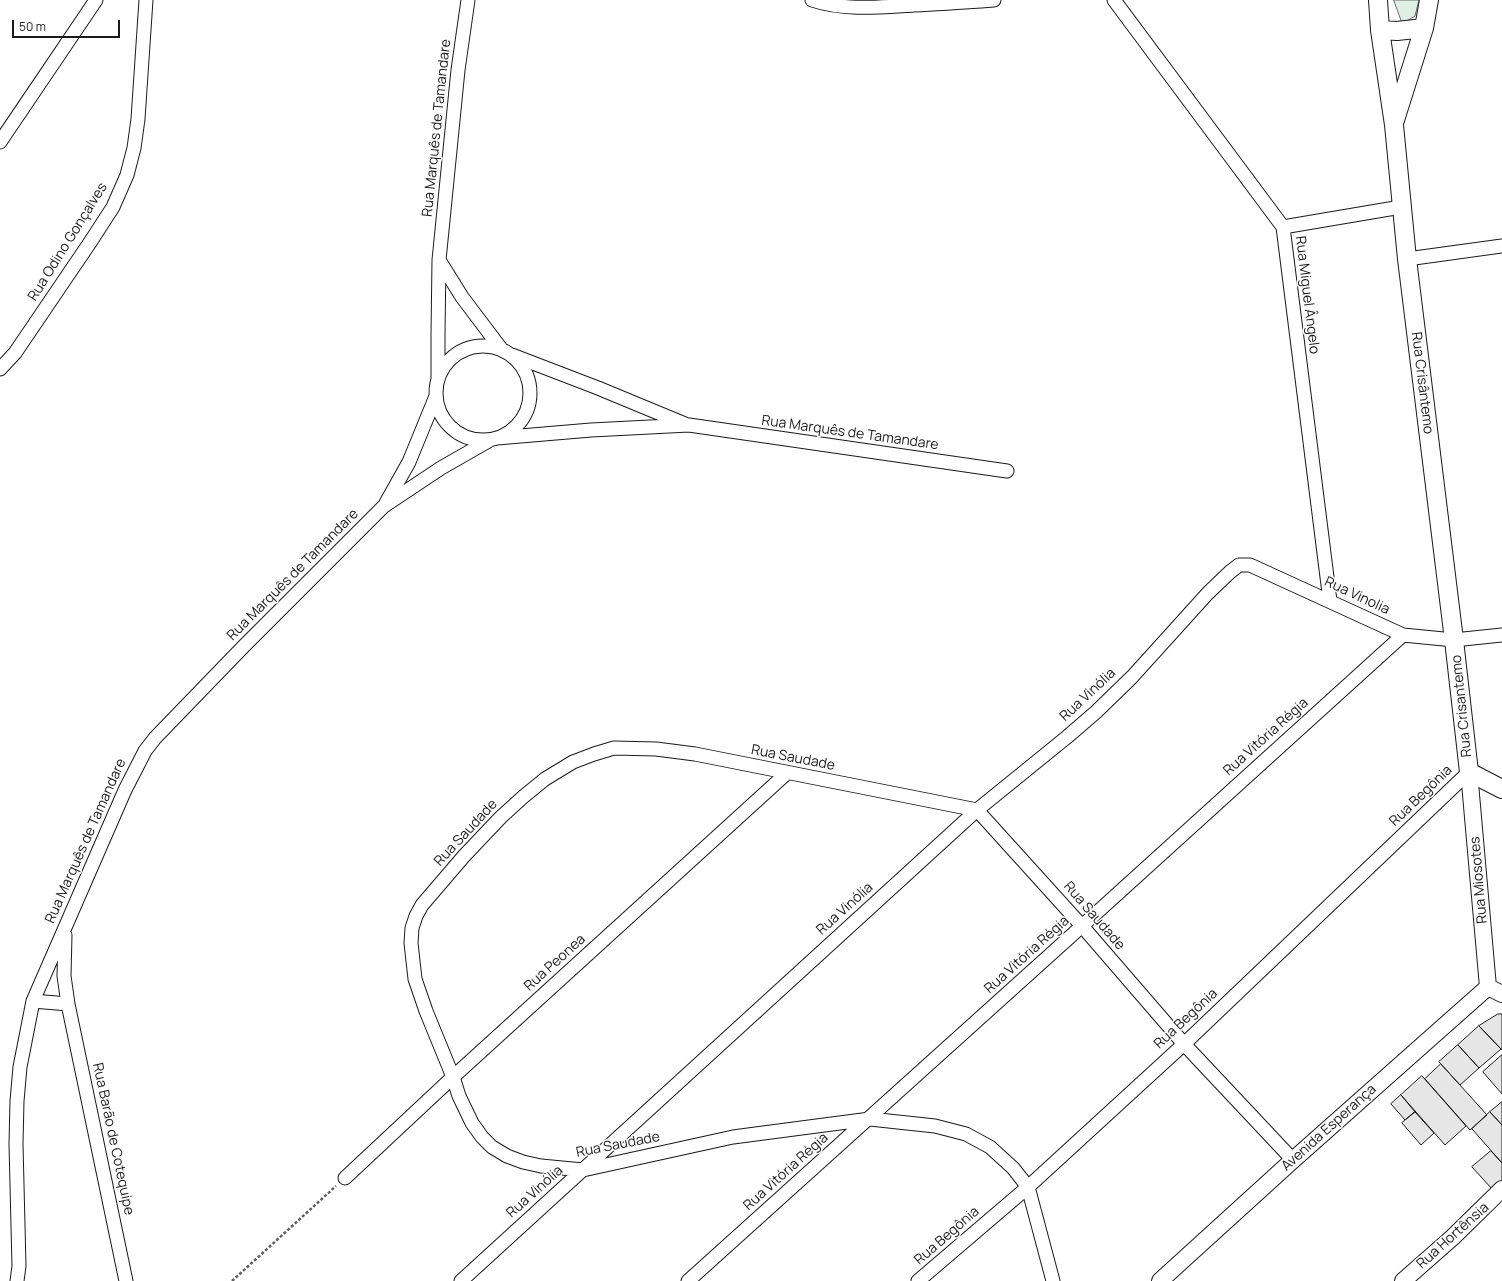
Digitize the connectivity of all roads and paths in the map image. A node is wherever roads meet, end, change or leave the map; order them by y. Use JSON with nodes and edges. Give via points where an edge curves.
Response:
{"nodes":[{"id":1,"x":96,"y":0,"type":"edge"},
{"id":2,"x":146,"y":0,"type":"edge"},
{"id":3,"x":468,"y":0,"type":"edge"},
{"id":4,"x":812,"y":0,"type":"edge"},
{"id":5,"x":994,"y":0,"type":"edge"},
{"id":6,"x":1114,"y":0,"type":"edge"},
{"id":7,"x":1378,"y":0,"type":"edge"},
{"id":8,"x":1429,"y":0,"type":"edge"},
{"id":9,"x":1440,"y":0,"type":"edge"},
{"id":10,"x":894,"y":3,"type":"edge"},
{"id":11,"x":1424,"y":28,"type":"junction"},
{"id":12,"x":1380,"y":30,"type":"junction"},
{"id":13,"x":1394,"y":125,"type":"junction"},
{"id":14,"x":0,"y":142,"type":"edge"},
{"id":15,"x":1401,"y":207,"type":"junction"},
{"id":16,"x":1282,"y":227,"type":"junction"},
{"id":17,"x":1502,"y":246,"type":"edge"},
{"id":18,"x":1407,"y":259,"type":"junction"},
{"id":19,"x":439,"y":260,"type":"junction"},
{"id":20,"x":505,"y":352,"type":"junction"},
{"id":21,"x":0,"y":369,"type":"edge"},
{"id":22,"x":438,"y":379,"type":"junction"},
{"id":23,"x":436,"y":396,"type":"junction"},
{"id":24,"x":689,"y":426,"type":"junction"},
{"id":25,"x":494,"y":439,"type":"junction"},
{"id":26,"x":1007,"y":471,"type":"dead end"},
{"id":27,"x":384,"y":506,"type":"junction"},
{"id":28,"x":1250,"y":565,"type":"joint"},
{"id":29,"x":1330,"y":601,"type":"junction"},
{"id":30,"x":1402,"y":634,"type":"junction"},
{"id":31,"x":1502,"y":635,"type":"edge"},
{"id":32,"x":1454,"y":640,"type":"junction"},
{"id":33,"x":1469,"y":772,"type":"junction"},
{"id":34,"x":787,"y":773,"type":"junction"},
{"id":35,"x":1502,"y":789,"type":"edge"},
{"id":36,"x":977,"y":810,"type":"junction"},
{"id":37,"x":1082,"y":926,"type":"junction"},
{"id":38,"x":65,"y":928,"type":"junction"},
{"id":39,"x":1488,"y":987,"type":"junction"},
{"id":40,"x":1502,"y":994,"type":"edge"},
{"id":41,"x":33,"y":1000,"type":"junction"},
{"id":42,"x":68,"y":1004,"type":"junction"},
{"id":43,"x":1184,"y":1044,"type":"junction"},
{"id":44,"x":453,"y":1077,"type":"junction"},
{"id":45,"x":870,"y":1118,"type":"junction"},
{"id":46,"x":1293,"y":1160,"type":"junction"},
{"id":47,"x":583,"y":1170,"type":"junction"},
{"id":48,"x":345,"y":1178,"type":"joint"},
{"id":49,"x":1028,"y":1187,"type":"junction"},
{"id":50,"x":1502,"y":1190,"type":"edge"},
{"id":51,"x":17,"y":1281,"type":"edge"},
{"id":52,"x":126,"y":1281,"type":"edge"},
{"id":53,"x":232,"y":1281,"type":"edge"},
{"id":54,"x":461,"y":1281,"type":"edge"},
{"id":55,"x":688,"y":1281,"type":"edge"},
{"id":56,"x":918,"y":1281,"type":"edge"},
{"id":57,"x":1053,"y":1281,"type":"edge"},
{"id":58,"x":1160,"y":1281,"type":"edge"},
{"id":59,"x":1403,"y":1281,"type":"edge"}],
"edges":[{"from":1,"to":14,"type":"street"},
{"from":2,"to":21,"type":"street","name":"Rua Odino Gonçalves","via":[[138,118],[127,175],[113,207],[91,241],[15,353]]},
{"from":3,"to":19,"type":"street","name":"Rua Marquês de Tamandare","via":[[458,70]]},
{"from":4,"to":10,"type":"street","via":[[853,8]]},
{"from":5,"to":10,"type":"street"},
{"from":6,"to":16,"type":"street","name":"Rua Miguel Ângelo"},
{"from":7,"to":12,"type":"main road","name":"Rua Crisântemo"},
{"from":8,"to":11,"type":"main road"},
{"from":9,"to":11,"type":"main road"},
{"from":11,"to":12,"type":"main road"},
{"from":11,"to":13,"type":"main road","name":"Rua Crisântemo"},
{"from":12,"to":13,"type":"main road","name":"Rua Crisântemo"},
{"from":13,"to":15,"type":"main road","name":"Rua Crisântemo"},
{"from":15,"to":16,"type":"street"},
{"from":15,"to":18,"type":"main road","name":"Rua Crisântemo"},
{"from":16,"to":29,"type":"street","name":"Rua Miguel Ângelo"},
{"from":17,"to":18,"type":"street"},
{"from":18,"to":32,"type":"main road","name":"Rua Crisântemo"},
{"from":19,"to":20,"type":"street","via":[[462,297]]},
{"from":19,"to":22,"type":"street","name":"Rua Marquês de Tamandare"},
{"from":20,"to":22,"type":"street","via":[[480,346],[464,350],[450,360]]},
{"from":20,"to":24,"type":"street","name":"Rua Marquês de Tamandare"},
{"from":20,"to":25,"type":"street","via":[[519,364],[527,377],[530,392],[528,407],[522,420],[511,431]]},
{"from":22,"to":23,"type":"street"},
{"from":23,"to":25,"type":"street","via":[[438,409],[453,430],[464,437],[477,440]]},
{"from":23,"to":27,"type":"street","name":"Rua Marquês de Tamandare","via":[[409,462]]},
{"from":24,"to":25,"type":"street","name":"Rua Marquês de Tamandare","via":[[591,430]]},
{"from":24,"to":26,"type":"street","name":"Rua Marquês de Tamandare"},
{"from":25,"to":27,"type":"street","name":"Rua Marquês de Tamandare","via":[[441,468]]},
{"from":27,"to":38,"type":"street","name":"Rua Marquês de Tamandare","via":[[243,647],[145,751]]},
{"from":28,"to":29,"type":"street","name":"Rua Vinolia"},
{"from":28,"to":36,"type":"street","name":"Rua Vinólia","via":[[1239,566],[1230,572],[1096,712]]},
{"from":29,"to":30,"type":"street","name":"Rua Vinolia"},
{"from":30,"to":32,"type":"street","name":"Rua Vinolia"},
{"from":30,"to":37,"type":"street","name":"Rua Vitória Régia"},
{"from":31,"to":32,"type":"street","name":"Rua Vinolia"},
{"from":32,"to":33,"type":"main road","name":"Rua Crisantemo"},
{"from":33,"to":35,"type":"main road"},
{"from":33,"to":39,"type":"street","name":"Rua Miosotes"},
{"from":33,"to":43,"type":"street","name":"Rua Begônia"},
{"from":34,"to":36,"type":"street","name":"Rua Saudade"},
{"from":34,"to":44,"type":"street","name":"Rua Peonea"},
{"from":34,"to":44,"type":"street","name":"Rua Saudade","via":[[695,754],[656,749],[614,748],[573,762],[545,779],[523,797],[464,856],[422,905],[412,928],[415,979]]},
{"from":36,"to":37,"type":"street","name":"Rua Saudade"},
{"from":36,"to":47,"type":"street","name":"Rua Vinólia"},
{"from":37,"to":43,"type":"street","name":"Rua Saudade"},
{"from":37,"to":45,"type":"street","name":"Rua Vitória Régia"},
{"from":38,"to":41,"type":"street","name":"Rua Marquês de Tamandare"},
{"from":38,"to":42,"type":"street","name":"Rua Barão de Cotequipe","via":[[64,976]]},
{"from":39,"to":40,"type":"street"},
{"from":39,"to":46,"type":"street","name":"Avenida Esperança"},
{"from":41,"to":42,"type":"street"},
{"from":41,"to":51,"type":"street","name":"Rua Marquês de Tamandare","via":[[20,1067],[17,1101]]},
{"from":42,"to":52,"type":"street","name":"Rua Barão de Cotequipe"},
{"from":43,"to":46,"type":"street","name":"Rua Saudade"},
{"from":43,"to":49,"type":"street","name":"Rua Begônia"},
{"from":44,"to":47,"type":"street","name":"Rua Saudade","via":[[464,1110],[482,1138],[492,1147],[523,1162]]},
{"from":44,"to":48,"type":"street","name":"Rua Peonea"},
{"from":45,"to":47,"type":"street","name":"Rua Saudade","via":[[733,1138]]},
{"from":45,"to":49,"type":"street","name":"Rua Saudade","via":[[936,1126],[966,1134],[990,1147],[1013,1168]]},
{"from":45,"to":55,"type":"street","name":"Rua Vitória Régia"},
{"from":46,"to":58,"type":"street","name":"Avenida Esperança"},
{"from":47,"to":54,"type":"street","name":"Rua Vinólia"},
{"from":48,"to":53,"type":"path"},
{"from":49,"to":56,"type":"street","name":"Rua Begônia"},
{"from":49,"to":57,"type":"street","name":"Rua Saudade"},
{"from":50,"to":59,"type":"street","name":"Rua Hortênsia"}]}
